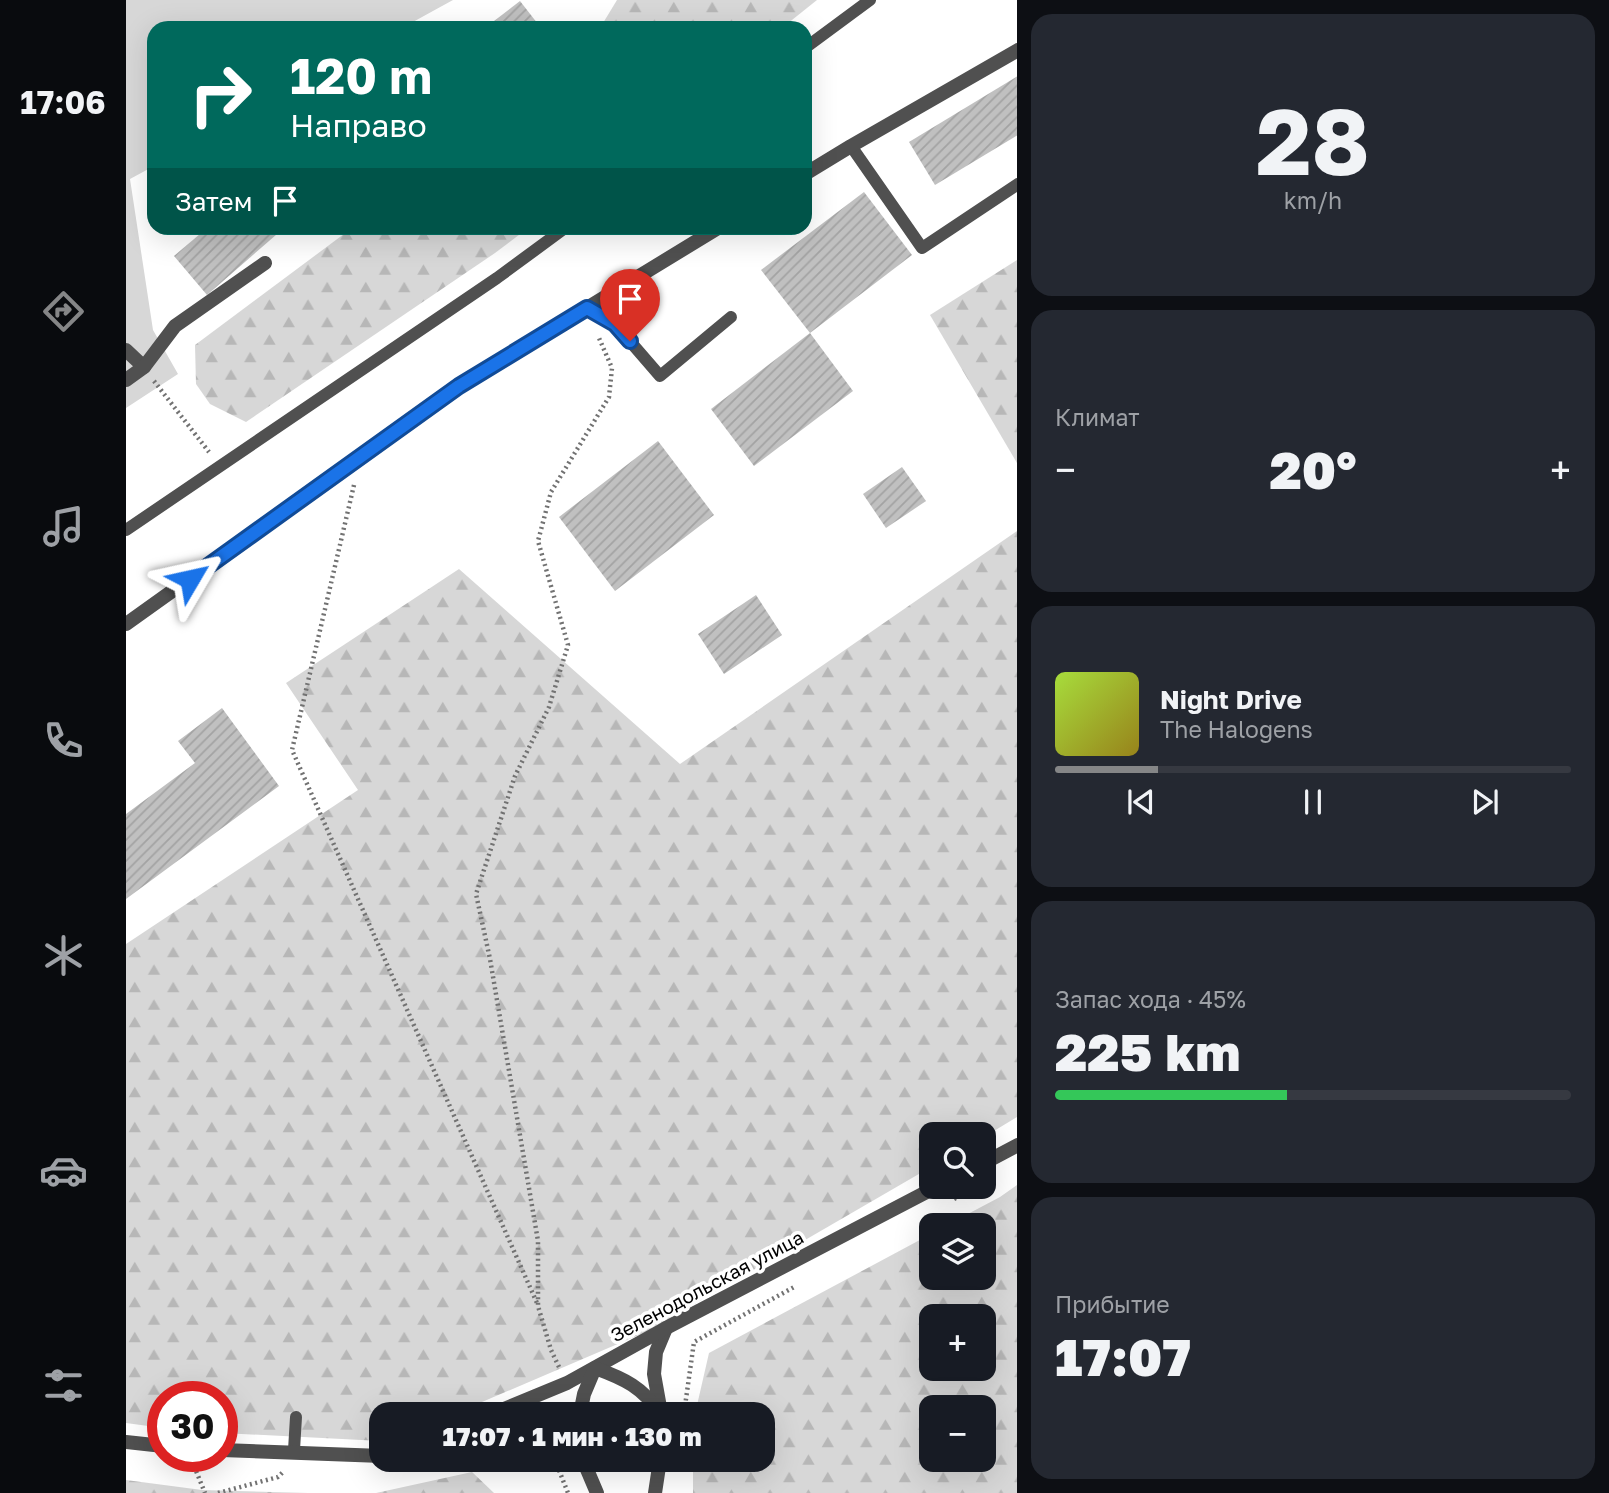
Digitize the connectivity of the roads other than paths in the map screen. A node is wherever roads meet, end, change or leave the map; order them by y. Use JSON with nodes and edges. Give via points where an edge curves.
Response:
{"nodes":[{"id":1,"x":870,"y":0,"type":"edge"},
{"id":2,"x":812,"y":43,"type":"edge"},
{"id":3,"x":1017,"y":50,"type":"edge"},
{"id":4,"x":851,"y":146,"type":"junction"},
{"id":5,"x":812,"y":170,"type":"edge"},
{"id":6,"x":1017,"y":184,"type":"edge"},
{"id":7,"x":555,"y":235,"type":"edge"},
{"id":8,"x":707,"y":235,"type":"edge"},
{"id":9,"x":265,"y":263,"type":"dead end"},
{"id":10,"x":587,"y":308,"type":"junction"},
{"id":11,"x":731,"y":317,"type":"dead end"},
{"id":12,"x":126,"y":350,"type":"edge"},
{"id":13,"x":144,"y":367,"type":"junction"},
{"id":14,"x":126,"y":380,"type":"edge"},
{"id":15,"x":126,"y":530,"type":"edge"},
{"id":16,"x":126,"y":624,"type":"edge"},
{"id":17,"x":1017,"y":1145,"type":"edge"},
{"id":18,"x":996,"y":1156,"type":"edge"},
{"id":19,"x":919,"y":1196,"type":"edge"},
{"id":20,"x":666,"y":1328,"type":"junction"},
{"id":21,"x":595,"y":1368,"type":"junction"},
{"id":22,"x":524,"y":1402,"type":"edge"},
{"id":23,"x":582,"y":1402,"type":"edge"},
{"id":24,"x":651,"y":1402,"type":"edge"},
{"id":25,"x":659,"y":1402,"type":"edge"},
{"id":26,"x":296,"y":1417,"type":"dead end"},
{"id":27,"x":126,"y":1443,"type":"edge"},
{"id":28,"x":147,"y":1445,"type":"edge"},
{"id":29,"x":238,"y":1451,"type":"edge"},
{"id":30,"x":295,"y":1453,"type":"junction"},
{"id":31,"x":369,"y":1456,"type":"edge"},
{"id":32,"x":588,"y":1472,"type":"edge"},
{"id":33,"x":658,"y":1472,"type":"edge"},
{"id":34,"x":597,"y":1493,"type":"edge"},
{"id":35,"x":655,"y":1493,"type":"edge"}],
"edges":[{"from":1,"to":2,"type":"lane"},
{"from":3,"to":4,"type":"street"},
{"from":4,"to":5,"type":"street"},
{"from":4,"to":6,"type":"lane","via":[[922,248]]},
{"from":7,"to":15,"type":"lane"},
{"from":8,"to":10,"type":"street"},
{"from":9,"to":13,"type":"street","via":[[176,326]]},
{"from":10,"to":11,"type":"lane","via":[[615,324],[660,376]]},
{"from":10,"to":16,"type":"street","via":[[459,386]]},
{"from":12,"to":13,"type":"street"},
{"from":13,"to":14,"type":"street"},
{"from":17,"to":18,"type":"street"},
{"from":19,"to":20,"type":"street","name":"Зеленодольская улица"},
{"from":20,"to":21,"type":"street","name":"Зеленодольская улица"},
{"from":20,"to":25,"type":"street","via":[[656,1352]]},
{"from":21,"to":22,"type":"street","name":"Зеленодольская улица"},
{"from":21,"to":23,"type":"street"},
{"from":21,"to":24,"type":"street","via":[[624,1379]]},
{"from":26,"to":30,"type":"lane"},
{"from":27,"to":28,"type":"street"},
{"from":29,"to":30,"type":"street"},
{"from":30,"to":31,"type":"street"},
{"from":32,"to":34,"type":"street"},
{"from":33,"to":35,"type":"street"}]}
